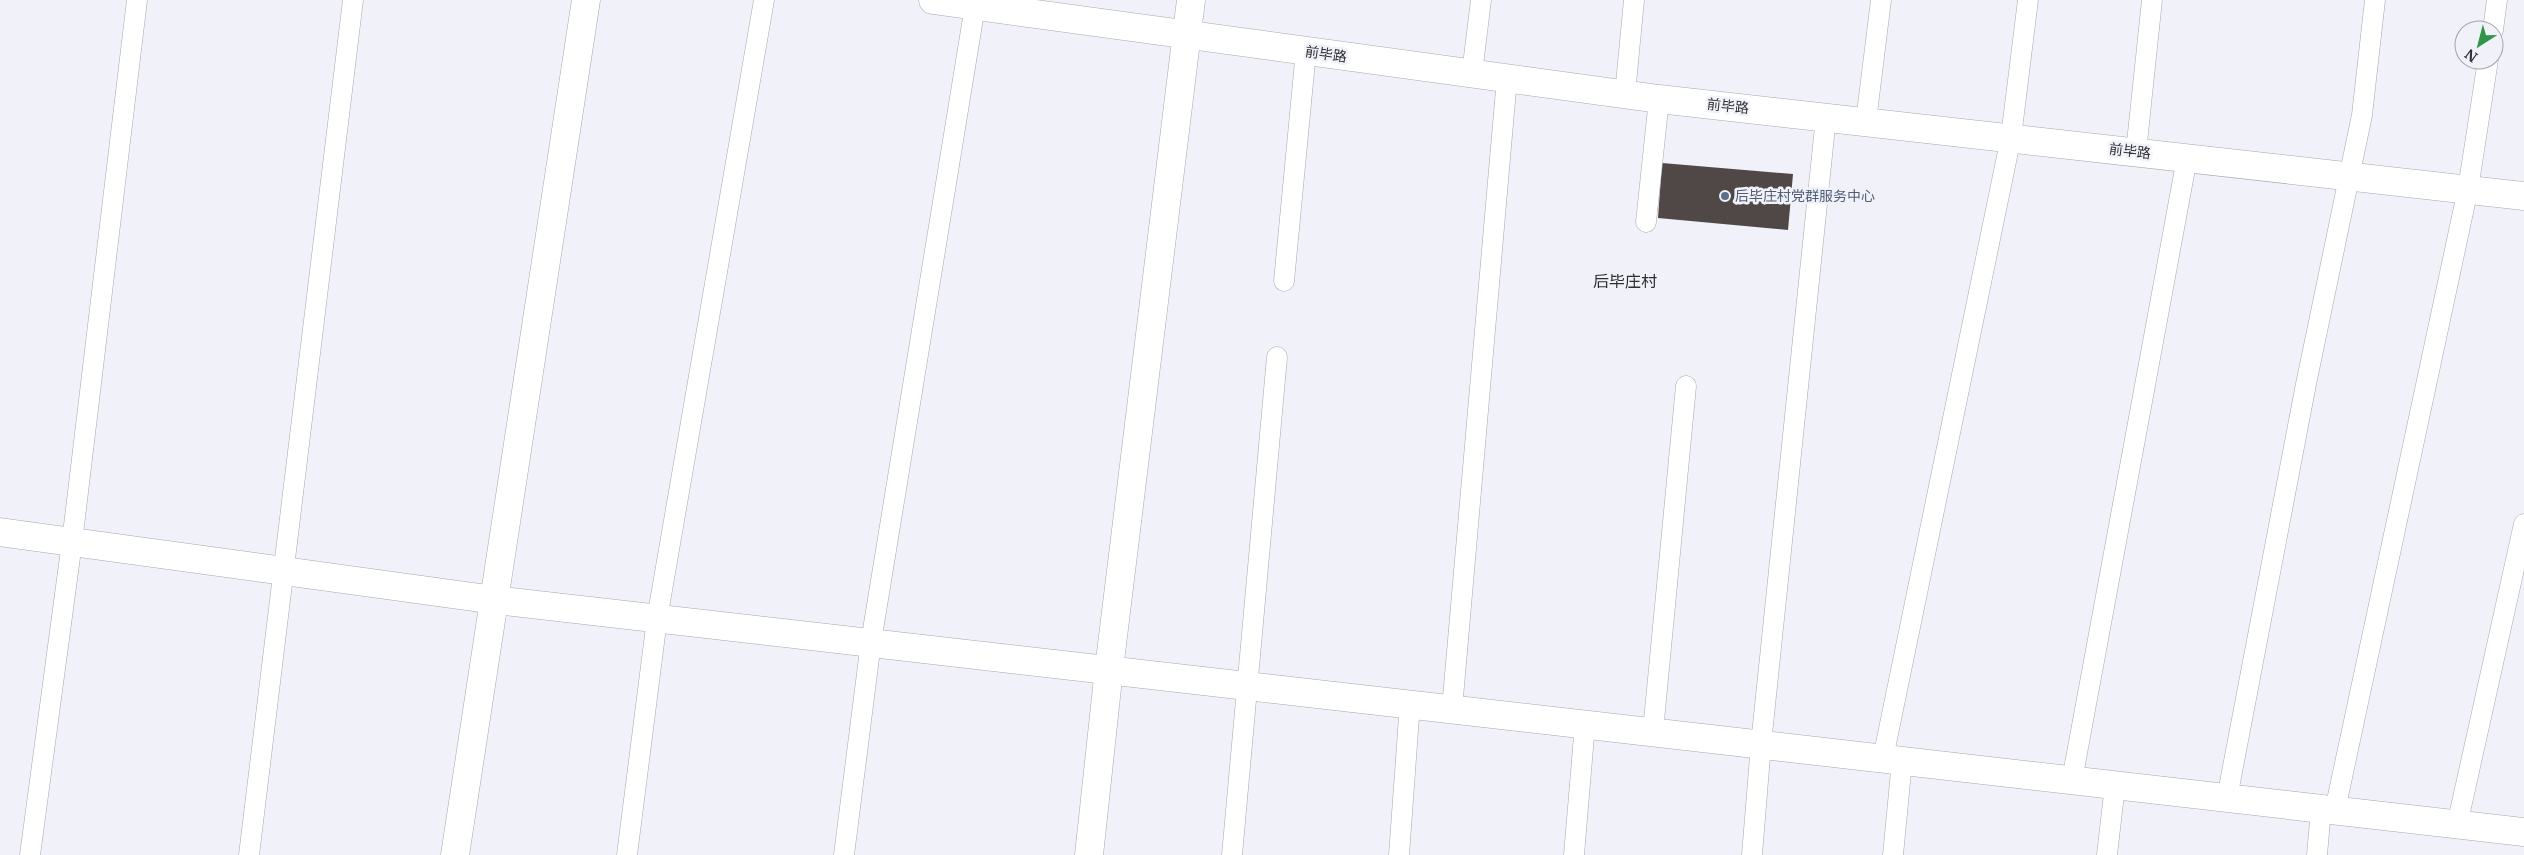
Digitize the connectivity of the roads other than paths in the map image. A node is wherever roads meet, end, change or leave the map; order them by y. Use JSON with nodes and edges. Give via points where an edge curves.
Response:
{"nodes":[{"id":1,"x":137,"y":0,"type":"edge"},
{"id":2,"x":353,"y":0,"type":"edge"},
{"id":3,"x":586,"y":0,"type":"edge"},
{"id":4,"x":764,"y":0,"type":"edge"},
{"id":5,"x":933,"y":0,"type":"edge"},
{"id":6,"x":1191,"y":0,"type":"edge"},
{"id":7,"x":1481,"y":0,"type":"edge"},
{"id":8,"x":1634,"y":0,"type":"edge"},
{"id":9,"x":1881,"y":0,"type":"edge"},
{"id":10,"x":2028,"y":0,"type":"edge"},
{"id":11,"x":2152,"y":0,"type":"edge"},
{"id":12,"x":2376,"y":0,"type":"edge"},
{"id":13,"x":2497,"y":0,"type":"edge"},
{"id":14,"x":976,"y":3,"type":"edge"},
{"id":15,"x":2494,"y":20,"type":"edge"},
{"id":16,"x":1186,"y":35,"type":"junction"},
{"id":17,"x":1306,"y":51,"type":"junction"},
{"id":18,"x":2486,"y":70,"type":"edge"},
{"id":19,"x":1472,"y":73,"type":"junction"},
{"id":20,"x":1507,"y":78,"type":"junction"},
{"id":21,"x":1625,"y":94,"type":"junction"},
{"id":22,"x":1659,"y":99,"type":"junction"},
{"id":23,"x":1826,"y":117,"type":"junction"},
{"id":24,"x":1866,"y":121,"type":"junction"},
{"id":25,"x":2011,"y":137,"type":"junction"},
{"id":26,"x":2136,"y":152,"type":"junction"},
{"id":27,"x":2187,"y":158,"type":"junction"},
{"id":28,"x":2350,"y":176,"type":"junction"},
{"id":29,"x":2468,"y":189,"type":"junction"},
{"id":30,"x":2524,"y":196,"type":"edge"},
{"id":31,"x":1646,"y":222,"type":"dead end"},
{"id":32,"x":1284,"y":281,"type":"dead end"},
{"id":33,"x":1277,"y":357,"type":"dead end"},
{"id":34,"x":1686,"y":386,"type":"dead end"},
{"id":35,"x":2524,"y":524,"type":"edge"},
{"id":36,"x":0,"y":532,"type":"edge"},
{"id":37,"x":72,"y":542,"type":"junction"},
{"id":38,"x":284,"y":571,"type":"junction"},
{"id":39,"x":495,"y":600,"type":"junction"},
{"id":40,"x":657,"y":618,"type":"junction"},
{"id":41,"x":871,"y":642,"type":"junction"},
{"id":42,"x":1109,"y":668,"type":"junction"},
{"id":43,"x":1248,"y":685,"type":"junction"},
{"id":44,"x":1410,"y":704,"type":"junction"},
{"id":45,"x":1452,"y":708,"type":"junction"},
{"id":46,"x":1585,"y":724,"type":"junction"},
{"id":47,"x":1653,"y":731,"type":"junction"},
{"id":48,"x":1761,"y":744,"type":"junction"},
{"id":49,"x":1893,"y":759,"type":"junction"},
{"id":50,"x":2072,"y":780,"type":"junction"},
{"id":51,"x":2115,"y":785,"type":"junction"},
{"id":52,"x":2227,"y":798,"type":"junction"},
{"id":53,"x":2328,"y":810,"type":"junction"},
{"id":54,"x":2457,"y":824,"type":"junction"},
{"id":55,"x":2524,"y":832,"type":"edge"},
{"id":56,"x":30,"y":855,"type":"edge"},
{"id":57,"x":249,"y":855,"type":"edge"},
{"id":58,"x":455,"y":855,"type":"edge"},
{"id":59,"x":628,"y":855,"type":"edge"},
{"id":60,"x":844,"y":855,"type":"edge"},
{"id":61,"x":1089,"y":855,"type":"edge"},
{"id":62,"x":1232,"y":855,"type":"edge"},
{"id":63,"x":1399,"y":855,"type":"edge"},
{"id":64,"x":1574,"y":855,"type":"edge"},
{"id":65,"x":1752,"y":855,"type":"edge"},
{"id":66,"x":1893,"y":855,"type":"edge"},
{"id":67,"x":2107,"y":855,"type":"edge"},
{"id":68,"x":2317,"y":855,"type":"edge"}],
"edges":[{"from":1,"to":37,"type":"lane"},
{"from":2,"to":38,"type":"lane"},
{"from":3,"to":39,"type":"street"},
{"from":4,"to":40,"type":"lane"},
{"from":5,"to":14,"type":"street","name":"前毕路"},
{"from":6,"to":16,"type":"street"},
{"from":7,"to":19,"type":"lane"},
{"from":8,"to":21,"type":"lane"},
{"from":9,"to":24,"type":"lane"},
{"from":10,"to":25,"type":"lane"},
{"from":11,"to":26,"type":"lane"},
{"from":12,"to":28,"type":"lane","via":[[2362,115]]},
{"from":13,"to":15,"type":"lane"},
{"from":14,"to":16,"type":"street","name":"前毕路"},
{"from":14,"to":41,"type":"lane"},
{"from":16,"to":17,"type":"street","name":"前毕路"},
{"from":16,"to":42,"type":"street"},
{"from":17,"to":19,"type":"street","name":"前毕路"},
{"from":17,"to":32,"type":"lane"},
{"from":18,"to":29,"type":"lane"},
{"from":19,"to":20,"type":"street","name":"前毕路"},
{"from":20,"to":21,"type":"street","name":"前毕路"},
{"from":20,"to":45,"type":"lane"},
{"from":21,"to":22,"type":"street","name":"前毕路"},
{"from":22,"to":23,"type":"street","name":"前毕路"},
{"from":22,"to":31,"type":"lane"},
{"from":23,"to":24,"type":"street","name":"前毕路"},
{"from":23,"to":48,"type":"lane"},
{"from":24,"to":25,"type":"street","name":"前毕路"},
{"from":25,"to":26,"type":"street","name":"前毕路"},
{"from":25,"to":49,"type":"lane"},
{"from":26,"to":27,"type":"street","name":"前毕路"},
{"from":27,"to":28,"type":"street","name":"前毕路"},
{"from":27,"to":50,"type":"lane"},
{"from":28,"to":29,"type":"street","name":"前毕路"},
{"from":28,"to":52,"type":"lane","via":[[2306,384]]},
{"from":29,"to":30,"type":"street","name":"前毕路"},
{"from":29,"to":53,"type":"lane"},
{"from":33,"to":43,"type":"lane"},
{"from":34,"to":47,"type":"lane"},
{"from":35,"to":54,"type":"lane"},
{"from":36,"to":37,"type":"street"},
{"from":37,"to":38,"type":"street"},
{"from":37,"to":56,"type":"lane"},
{"from":38,"to":39,"type":"street"},
{"from":38,"to":57,"type":"lane"},
{"from":39,"to":40,"type":"street"},
{"from":39,"to":58,"type":"street"},
{"from":40,"to":41,"type":"street"},
{"from":40,"to":59,"type":"lane"},
{"from":41,"to":42,"type":"street"},
{"from":41,"to":60,"type":"lane"},
{"from":42,"to":43,"type":"street"},
{"from":42,"to":61,"type":"street"},
{"from":43,"to":44,"type":"street"},
{"from":43,"to":62,"type":"lane"},
{"from":44,"to":45,"type":"street"},
{"from":44,"to":63,"type":"lane"},
{"from":45,"to":46,"type":"street"},
{"from":46,"to":47,"type":"street"},
{"from":46,"to":64,"type":"lane"},
{"from":47,"to":48,"type":"street"},
{"from":48,"to":49,"type":"street"},
{"from":48,"to":65,"type":"lane"},
{"from":49,"to":50,"type":"street"},
{"from":49,"to":66,"type":"lane"},
{"from":50,"to":51,"type":"street"},
{"from":51,"to":52,"type":"street"},
{"from":51,"to":67,"type":"lane"},
{"from":52,"to":53,"type":"street"},
{"from":53,"to":54,"type":"street"},
{"from":53,"to":68,"type":"lane"},
{"from":54,"to":55,"type":"street"}]}
